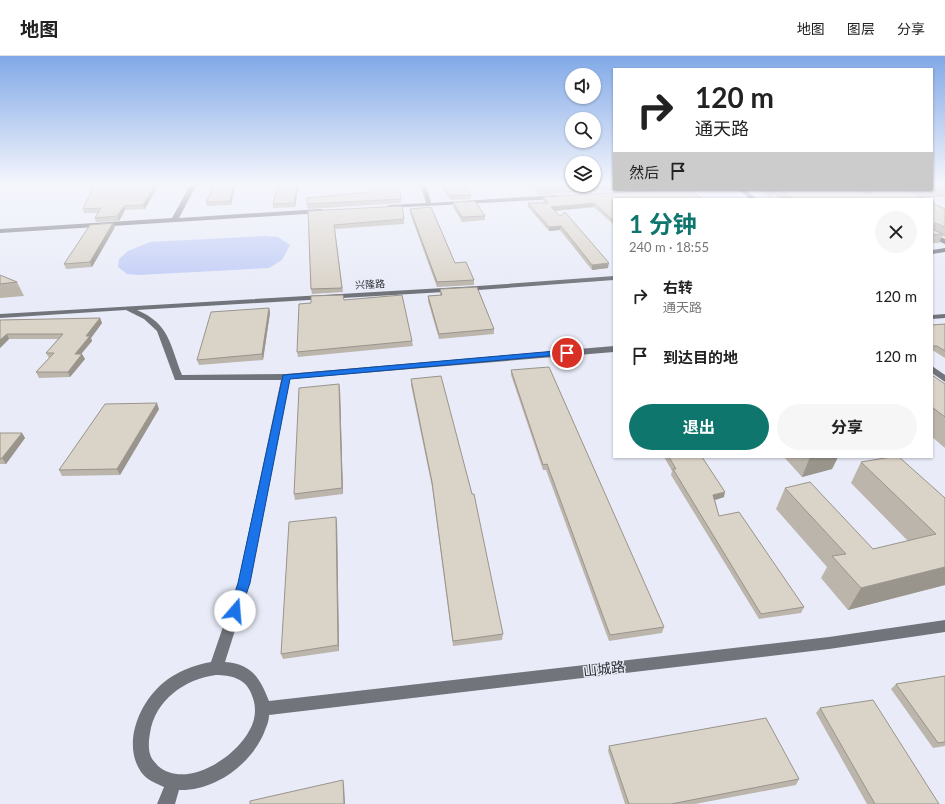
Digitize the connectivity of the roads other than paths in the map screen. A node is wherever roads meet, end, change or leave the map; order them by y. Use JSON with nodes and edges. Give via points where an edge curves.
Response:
{"nodes":[{"id":1,"x":175,"y":219,"type":"edge"},
{"id":2,"x":0,"y":231,"type":"edge"},
{"id":3,"x":933,"y":236,"type":"edge"},
{"id":4,"x":945,"y":242,"type":"edge"},
{"id":5,"x":945,"y":250,"type":"edge"},
{"id":6,"x":933,"y":252,"type":"edge"},
{"id":7,"x":613,"y":278,"type":"edge"},
{"id":8,"x":127,"y":308,"type":"junction"},
{"id":9,"x":0,"y":316,"type":"edge"},
{"id":10,"x":933,"y":316,"type":"edge"},
{"id":11,"x":945,"y":316,"type":"edge"},
{"id":12,"x":613,"y":349,"type":"edge"},
{"id":13,"x":933,"y":370,"type":"edge"},
{"id":14,"x":286,"y":377,"type":"junction"},
{"id":15,"x":945,"y":379,"type":"edge"},
{"id":16,"x":945,"y":626,"type":"edge"},
{"id":17,"x":216,"y":668,"type":"junction"},
{"id":18,"x":262,"y":709,"type":"junction"},
{"id":19,"x":174,"y":782,"type":"junction"},
{"id":20,"x":166,"y":804,"type":"edge"}],
"edges":[{"from":1,"to":2,"type":"street"},
{"from":3,"to":4,"type":"street"},
{"from":5,"to":6,"type":"street"},
{"from":7,"to":8,"type":"street","name":"兴隆路","via":[[470,289]]},
{"from":8,"to":9,"type":"street","name":"兴隆路"},
{"from":8,"to":14,"type":"street","via":[[147,317],[161,330],[178,378]]},
{"from":10,"to":11,"type":"street"},
{"from":12,"to":14,"type":"street"},
{"from":13,"to":15,"type":"street"},
{"from":14,"to":17,"type":"street","via":[[244,583]]},
{"from":16,"to":18,"type":"street","name":"山城路","via":[[829,643]]},
{"from":17,"to":18,"type":"street","via":[[235,670],[250,678],[260,692]]},
{"from":17,"to":19,"type":"street","via":[[186,676],[168,688],[154,703],[143,722],[139,743],[144,761],[156,775]]},
{"from":18,"to":19,"type":"street","via":[[259,726],[248,746],[232,764],[196,781]]},
{"from":19,"to":20,"type":"street"}]}
